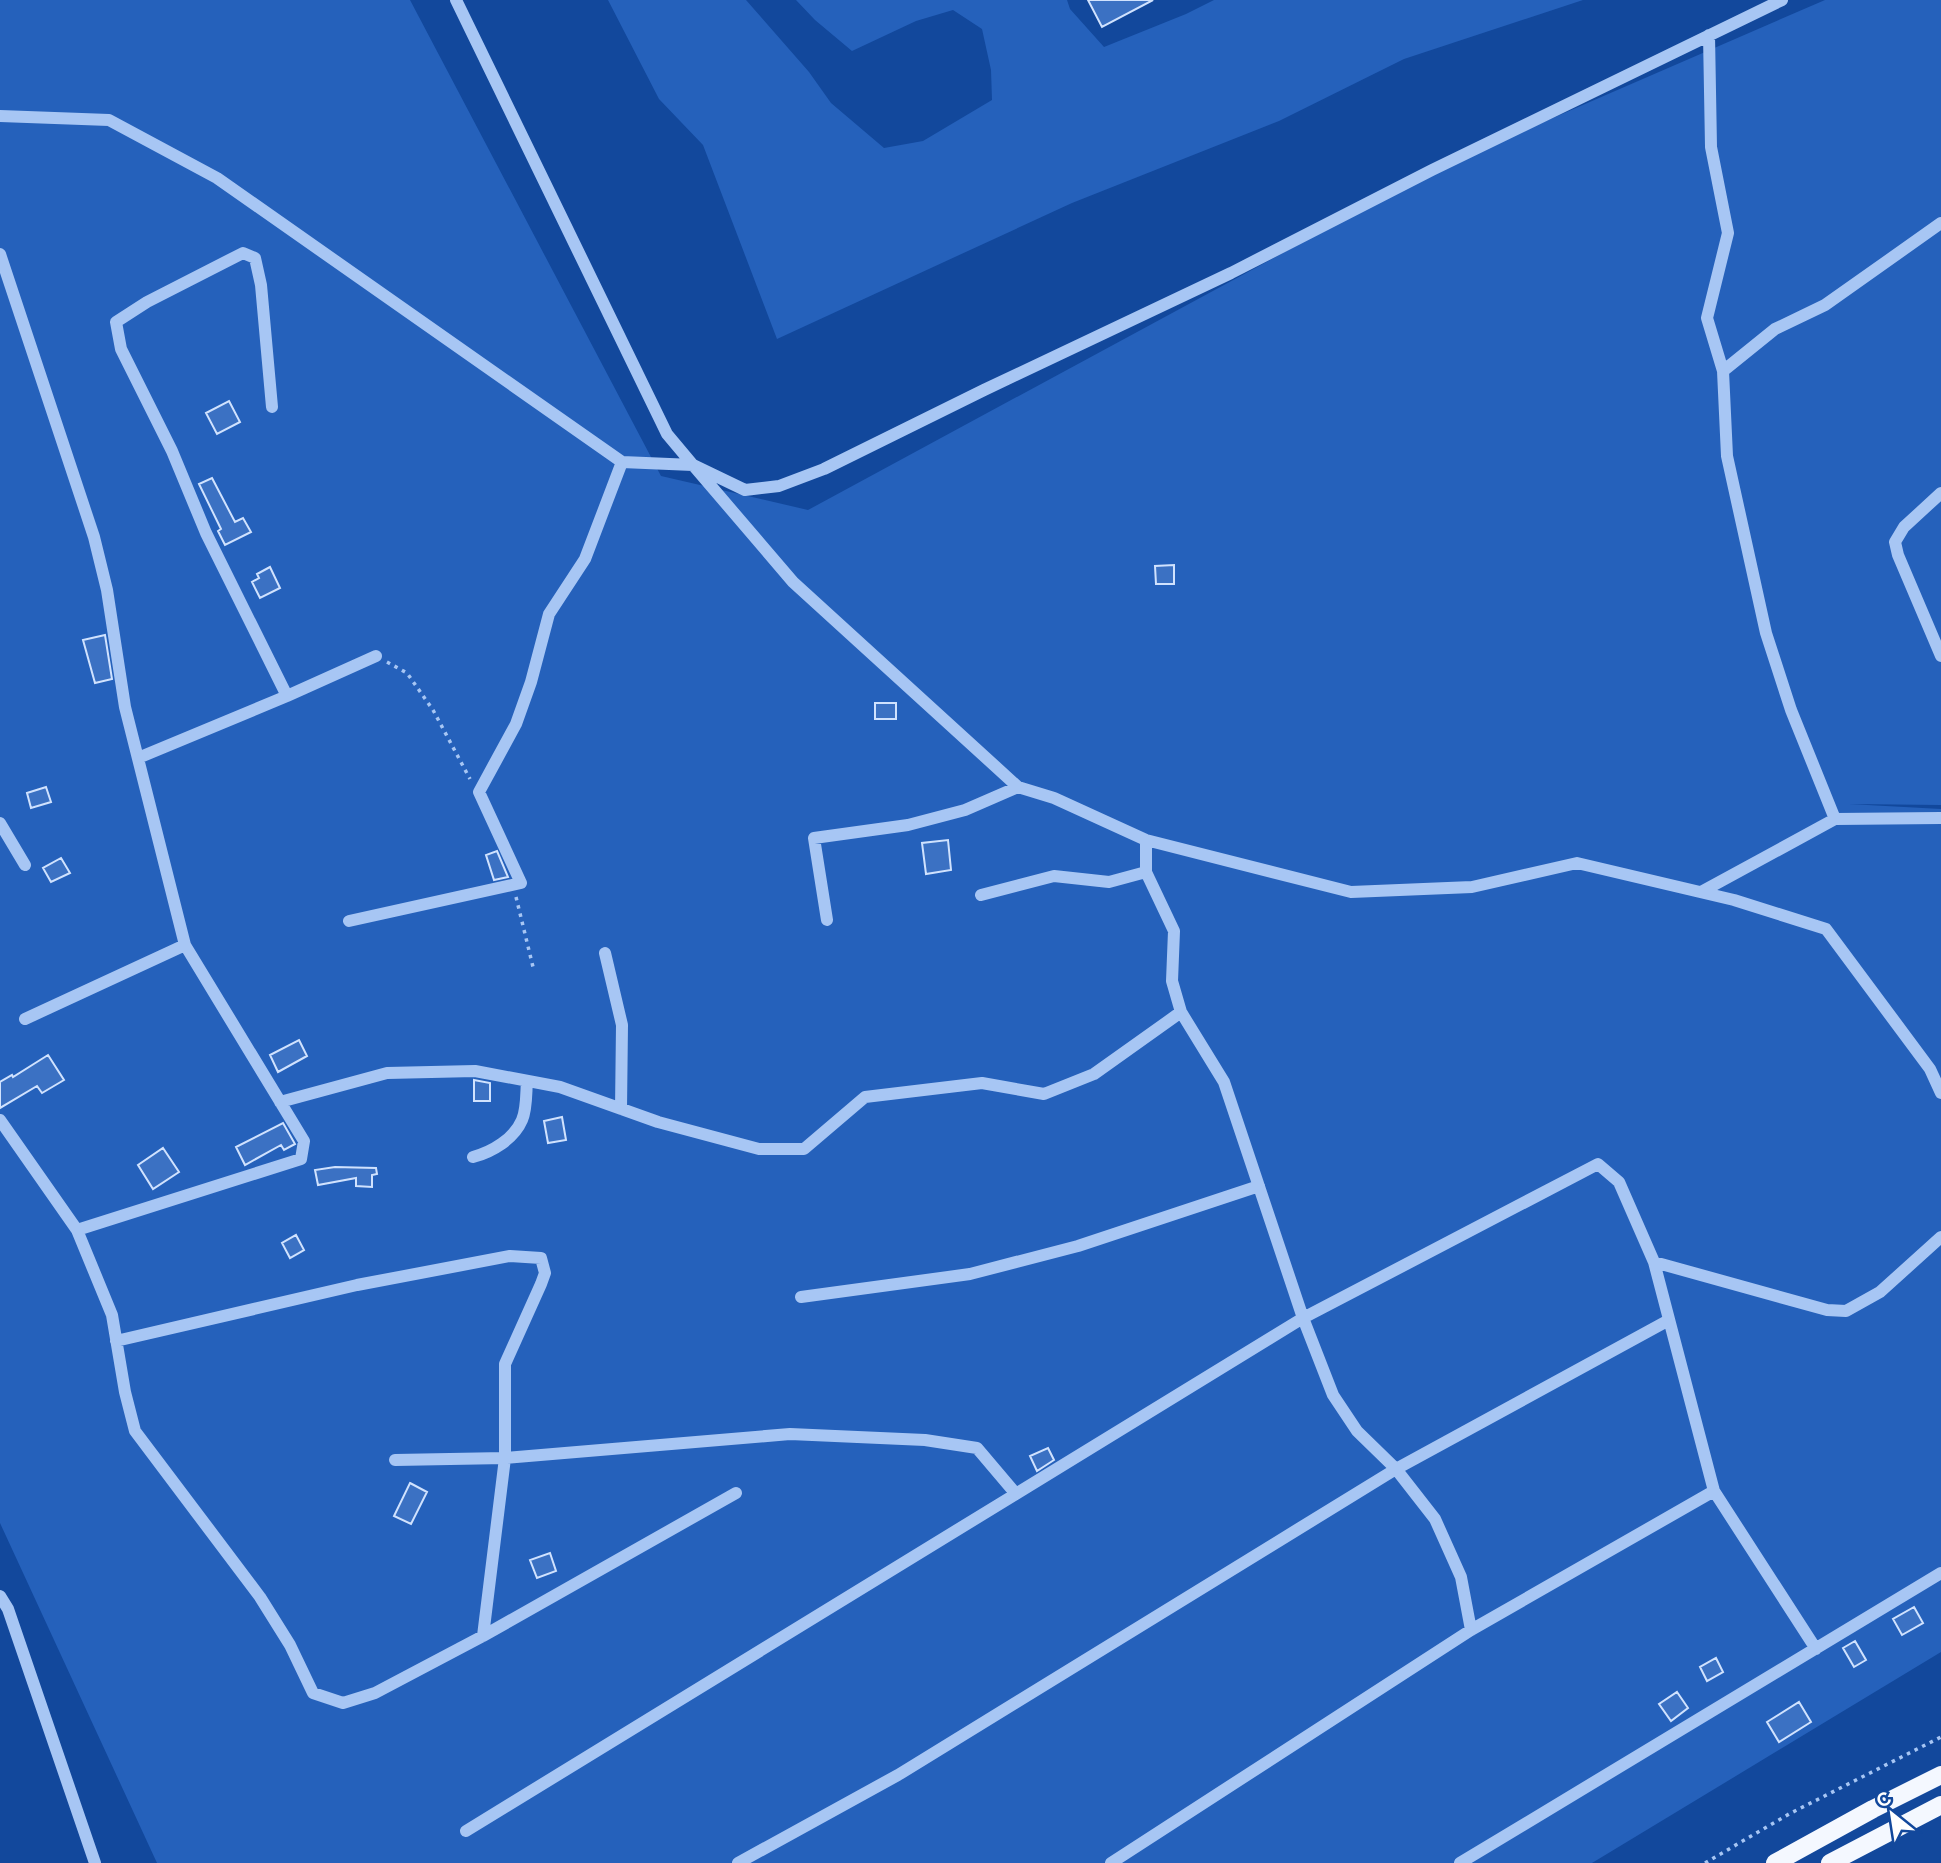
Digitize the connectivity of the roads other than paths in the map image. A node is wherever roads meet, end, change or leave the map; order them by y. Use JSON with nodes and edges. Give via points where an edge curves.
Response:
{"nodes":[{"id":1,"x":456,"y":0,"type":"edge"},
{"id":2,"x":1782,"y":0,"type":"edge"},
{"id":3,"x":1710,"y":35,"type":"junction"},
{"id":4,"x":0,"y":116,"type":"edge"},
{"id":5,"x":1941,"y":223,"type":"edge"},
{"id":6,"x":0,"y":254,"type":"edge"},
{"id":7,"x":1723,"y":371,"type":"junction"},
{"id":8,"x":272,"y":407,"type":"dead end"},
{"id":9,"x":622,"y":462,"type":"junction"},
{"id":10,"x":693,"y":465,"type":"junction"},
{"id":11,"x":1941,"y":493,"type":"edge"},
{"id":12,"x":376,"y":656,"type":"road end"},
{"id":13,"x":1941,"y":656,"type":"edge"},
{"id":14,"x":287,"y":696,"type":"junction"},
{"id":15,"x":138,"y":758,"type":"junction"},
{"id":16,"x":1018,"y":787,"type":"junction"},
{"id":17,"x":1941,"y":818,"type":"edge"},
{"id":18,"x":1835,"y":820,"type":"junction"},
{"id":19,"x":0,"y":822,"type":"edge"},
{"id":20,"x":1146,"y":840,"type":"junction"},
{"id":21,"x":25,"y":865,"type":"dead end"},
{"id":22,"x":1146,"y":872,"type":"junction"},
{"id":23,"x":1701,"y":892,"type":"junction"},
{"id":24,"x":981,"y":895,"type":"dead end"},
{"id":25,"x":827,"y":920,"type":"dead end"},
{"id":26,"x":349,"y":921,"type":"dead end"},
{"id":27,"x":185,"y":945,"type":"junction"},
{"id":28,"x":605,"y":953,"type":"dead end"},
{"id":29,"x":1181,"y":1012,"type":"junction"},
{"id":30,"x":25,"y":1019,"type":"dead end"},
{"id":31,"x":527,"y":1080,"type":"junction"},
{"id":32,"x":1941,"y":1093,"type":"edge"},
{"id":33,"x":280,"y":1102,"type":"junction"},
{"id":34,"x":621,"y":1109,"type":"junction"},
{"id":35,"x":0,"y":1120,"type":"edge"},
{"id":36,"x":473,"y":1157,"type":"dead end"},
{"id":37,"x":1259,"y":1186,"type":"junction"},
{"id":38,"x":77,"y":1230,"type":"junction"},
{"id":39,"x":1941,"y":1237,"type":"edge"},
{"id":40,"x":1654,"y":1262,"type":"junction"},
{"id":41,"x":801,"y":1297,"type":"dead end"},
{"id":42,"x":1303,"y":1318,"type":"junction"},
{"id":43,"x":1669,"y":1320,"type":"junction"},
{"id":44,"x":116,"y":1340,"type":"junction"},
{"id":45,"x":505,"y":1458,"type":"junction"},
{"id":46,"x":395,"y":1460,"type":"dead end"},
{"id":47,"x":1396,"y":1469,"type":"junction"},
{"id":48,"x":1714,"y":1491,"type":"junction"},
{"id":49,"x":736,"y":1493,"type":"dead end"},
{"id":50,"x":1016,"y":1494,"type":"junction"},
{"id":51,"x":1941,"y":1573,"type":"edge"},
{"id":52,"x":0,"y":1596,"type":"edge"},
{"id":53,"x":1471,"y":1630,"type":"junction"},
{"id":54,"x":484,"y":1636,"type":"junction"},
{"id":55,"x":1816,"y":1649,"type":"junction"},
{"id":56,"x":1941,"y":1775,"type":"edge"},
{"id":57,"x":1941,"y":1805,"type":"edge"},
{"id":58,"x":466,"y":1831,"type":"dead end"},
{"id":59,"x":95,"y":1863,"type":"edge"},
{"id":60,"x":738,"y":1863,"type":"edge"},
{"id":61,"x":1111,"y":1863,"type":"edge"},
{"id":62,"x":1460,"y":1863,"type":"edge"},
{"id":63,"x":1775,"y":1863,"type":"edge"},
{"id":64,"x":1830,"y":1863,"type":"edge"}],
"edges":[{"from":1,"to":10,"type":"lane","via":[[667,434]]},
{"from":2,"to":3,"type":"lane"},
{"from":3,"to":7,"type":"lane","via":[[1711,147],[1728,233],[1707,318]]},
{"from":3,"to":10,"type":"lane","via":[[824,469],[779,486],[745,490]]},
{"from":4,"to":9,"type":"lane","via":[[109,120],[217,178]]},
{"from":5,"to":7,"type":"lane","via":[[1825,305],[1775,329]]},
{"from":6,"to":15,"type":"lane","via":[[94,537]]},
{"from":7,"to":18,"type":"lane","via":[[1727,457],[1766,633]]},
{"from":8,"to":14,"type":"lane","via":[[256,258],[243,253],[116,322],[121,349]]},
{"from":9,"to":10,"type":"lane"},
{"from":9,"to":26,"type":"lane","via":[[586,559],[549,614],[516,724],[479,792],[521,883]]},
{"from":10,"to":16,"type":"lane","via":[[793,582]]},
{"from":11,"to":13,"type":"lane","via":[[1904,527],[1895,542]]},
{"from":12,"to":14,"type":"lane"},
{"from":14,"to":15,"type":"lane"},
{"from":15,"to":27,"type":"lane"},
{"from":16,"to":20,"type":"lane","via":[[1054,798]]},
{"from":16,"to":25,"type":"lane","via":[[964,810],[908,825],[814,838]]},
{"from":17,"to":18,"type":"lane"},
{"from":18,"to":23,"type":"lane"},
{"from":19,"to":21,"type":"lane"},
{"from":20,"to":22,"type":"lane"},
{"from":20,"to":23,"type":"lane","via":[[1351,892],[1472,887],[1577,863]]},
{"from":22,"to":24,"type":"lane","via":[[1109,882],[1054,876]]},
{"from":22,"to":29,"type":"lane","via":[[1174,931],[1172,981]]},
{"from":23,"to":32,"type":"lane","via":[[1826,929],[1930,1069]]},
{"from":27,"to":30,"type":"lane"},
{"from":27,"to":33,"type":"lane"},
{"from":28,"to":34,"type":"lane","via":[[622,1025]]},
{"from":29,"to":34,"type":"lane","via":[[1094,1074],[1044,1094],[982,1083],[865,1097],[804,1149],[759,1149]]},
{"from":29,"to":37,"type":"lane","via":[[1224,1082]]},
{"from":31,"to":33,"type":"lane","via":[[475,1071],[387,1073]]},
{"from":31,"to":34,"type":"lane"},
{"from":31,"to":36,"type":"lane","via":[[522,1120],[507,1140]]},
{"from":33,"to":38,"type":"lane","via":[[304,1141],[301,1158]]},
{"from":35,"to":38,"type":"lane"},
{"from":37,"to":41,"type":"lane","via":[[1078,1246],[970,1274]]},
{"from":37,"to":42,"type":"lane"},
{"from":38,"to":44,"type":"lane","via":[[112,1315]]},
{"from":39,"to":40,"type":"lane","via":[[1880,1292],[1846,1311],[1827,1310]]},
{"from":40,"to":42,"type":"lane","via":[[1619,1182],[1598,1164]]},
{"from":40,"to":43,"type":"lane"},
{"from":42,"to":47,"type":"lane","via":[[1334,1395],[1357,1431]]},
{"from":42,"to":50,"type":"lane"},
{"from":43,"to":47,"type":"lane"},
{"from":43,"to":48,"type":"lane"},
{"from":44,"to":45,"type":"lane","via":[[357,1284],[510,1256],[541,1258],[545,1273],[505,1364]]},
{"from":44,"to":54,"type":"lane","via":[[135,1430],[260,1597],[313,1693],[343,1703],[375,1693]]},
{"from":45,"to":46,"type":"lane"},
{"from":45,"to":50,"type":"lane","via":[[790,1434],[926,1440],[978,1448]]},
{"from":45,"to":54,"type":"lane"},
{"from":47,"to":53,"type":"lane","via":[[1434,1519],[1461,1577]]},
{"from":47,"to":60,"type":"lane","via":[[898,1775]]},
{"from":48,"to":53,"type":"lane"},
{"from":48,"to":55,"type":"lane"},
{"from":49,"to":54,"type":"lane"},
{"from":50,"to":58,"type":"lane"},
{"from":51,"to":55,"type":"lane"},
{"from":52,"to":59,"type":"lane"},
{"from":53,"to":61,"type":"lane"},
{"from":55,"to":62,"type":"lane"},
{"from":56,"to":63,"type":"main road"},
{"from":57,"to":64,"type":"main road"}]}
